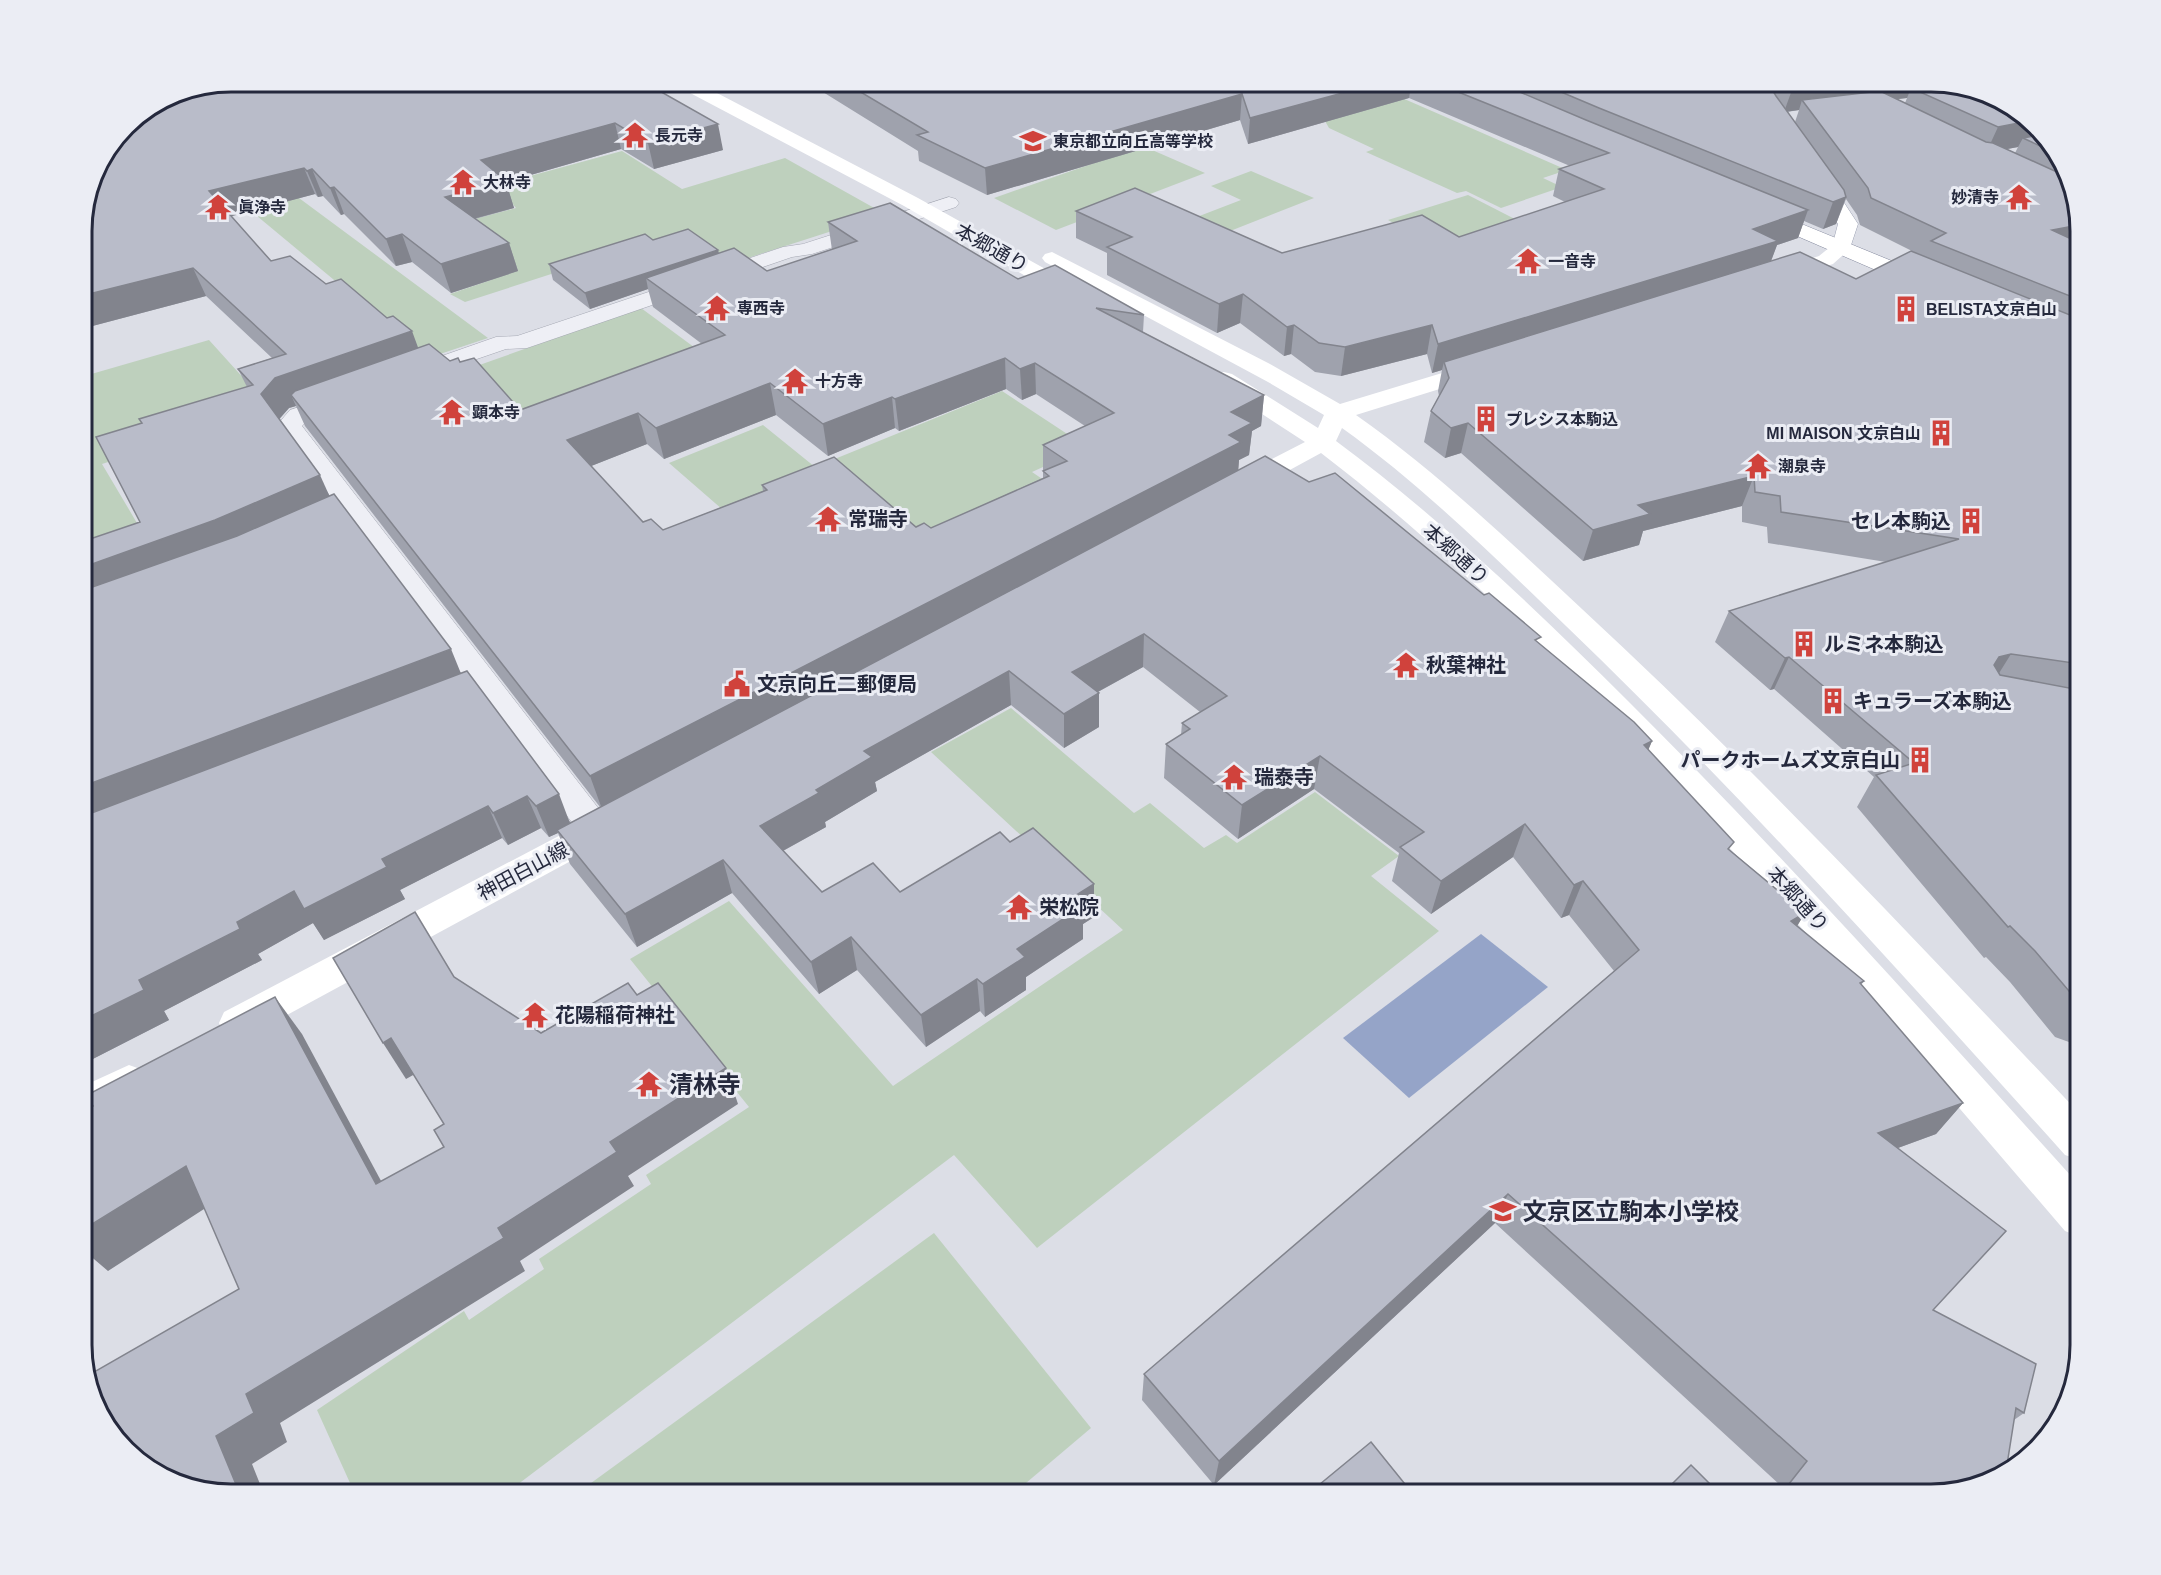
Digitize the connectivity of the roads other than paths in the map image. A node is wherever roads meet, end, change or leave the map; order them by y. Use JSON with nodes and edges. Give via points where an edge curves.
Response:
{"nodes":[{"id":1,"x":703,"y":92,"type":"edge"},
{"id":2,"x":735,"y":92,"type":"edge"},
{"id":3,"x":1805,"y":159,"type":"edge"},
{"id":4,"x":1742,"y":205,"type":"edge"},
{"id":5,"x":937,"y":207,"type":"junction"},
{"id":6,"x":1842,"y":247,"type":"junction"},
{"id":7,"x":1763,"y":280,"type":"edge"},
{"id":8,"x":1941,"y":290,"type":"edge"},
{"id":9,"x":1090,"y":303,"type":"edge"},
{"id":10,"x":1501,"y":362,"type":"edge"},
{"id":11,"x":1210,"y":371,"type":"edge"},
{"id":12,"x":382,"y":385,"type":"edge"},
{"id":13,"x":360,"y":393,"type":"edge"},
{"id":14,"x":1330,"y":428,"type":"junction"},
{"id":15,"x":1219,"y":497,"type":"edge"},
{"id":16,"x":487,"y":686,"type":"junction"},
{"id":17,"x":454,"y":698,"type":"edge"},
{"id":18,"x":628,"y":815,"type":"edge"},
{"id":19,"x":597,"y":831,"type":"junction"},
{"id":20,"x":217,"y":1035,"type":"edge"},
{"id":21,"x":155,"y":1068,"type":"edge"},
{"id":22,"x":92,"y":1101,"type":"edge"},
{"id":23,"x":2070,"y":1131,"type":"edge"},
{"id":24,"x":2070,"y":1206,"type":"edge"}],
"edges":[{"from":1,"to":5,"type":"main road","name":"本郷通り"},
{"from":2,"to":5,"type":"main road","name":"本郷通り"},
{"from":3,"to":6,"type":"main road","via":[[1845,216],[1848,224]]},
{"from":4,"to":6,"type":"main road"},
{"from":5,"to":9,"type":"main road","name":"本郷通り"},
{"from":5,"to":12,"type":"street","via":[[805,250],[790,251],[519,343],[504,342]]},
{"from":5,"to":14,"type":"main road","name":"本郷通り","via":[[1289,383]]},
{"from":6,"to":7,"type":"main road","via":[[1826,260]]},
{"from":6,"to":8,"type":"main road"},
{"from":10,"to":14,"type":"main road"},
{"from":11,"to":14,"type":"main road","name":"本郷通り","via":[[1261,400]]},
{"from":13,"to":16,"type":"street","via":[[299,415],[289,425],[344,515]]},
{"from":14,"to":15,"type":"main road"},
{"from":14,"to":23,"type":"main road","name":"本郷通り","via":[[1442,498],[1605,645],[1833,876]]},
{"from":14,"to":24,"type":"main road","name":"本郷通り","via":[[1370,478],[1459,556],[1672,762]]},
{"from":16,"to":17,"type":"street"},
{"from":16,"to":19,"type":"street"},
{"from":18,"to":19,"type":"main road","name":"神田白山線"},
{"from":19,"to":20,"type":"main road","name":"神田白山線"},
{"from":21,"to":22,"type":"main road"}]}
